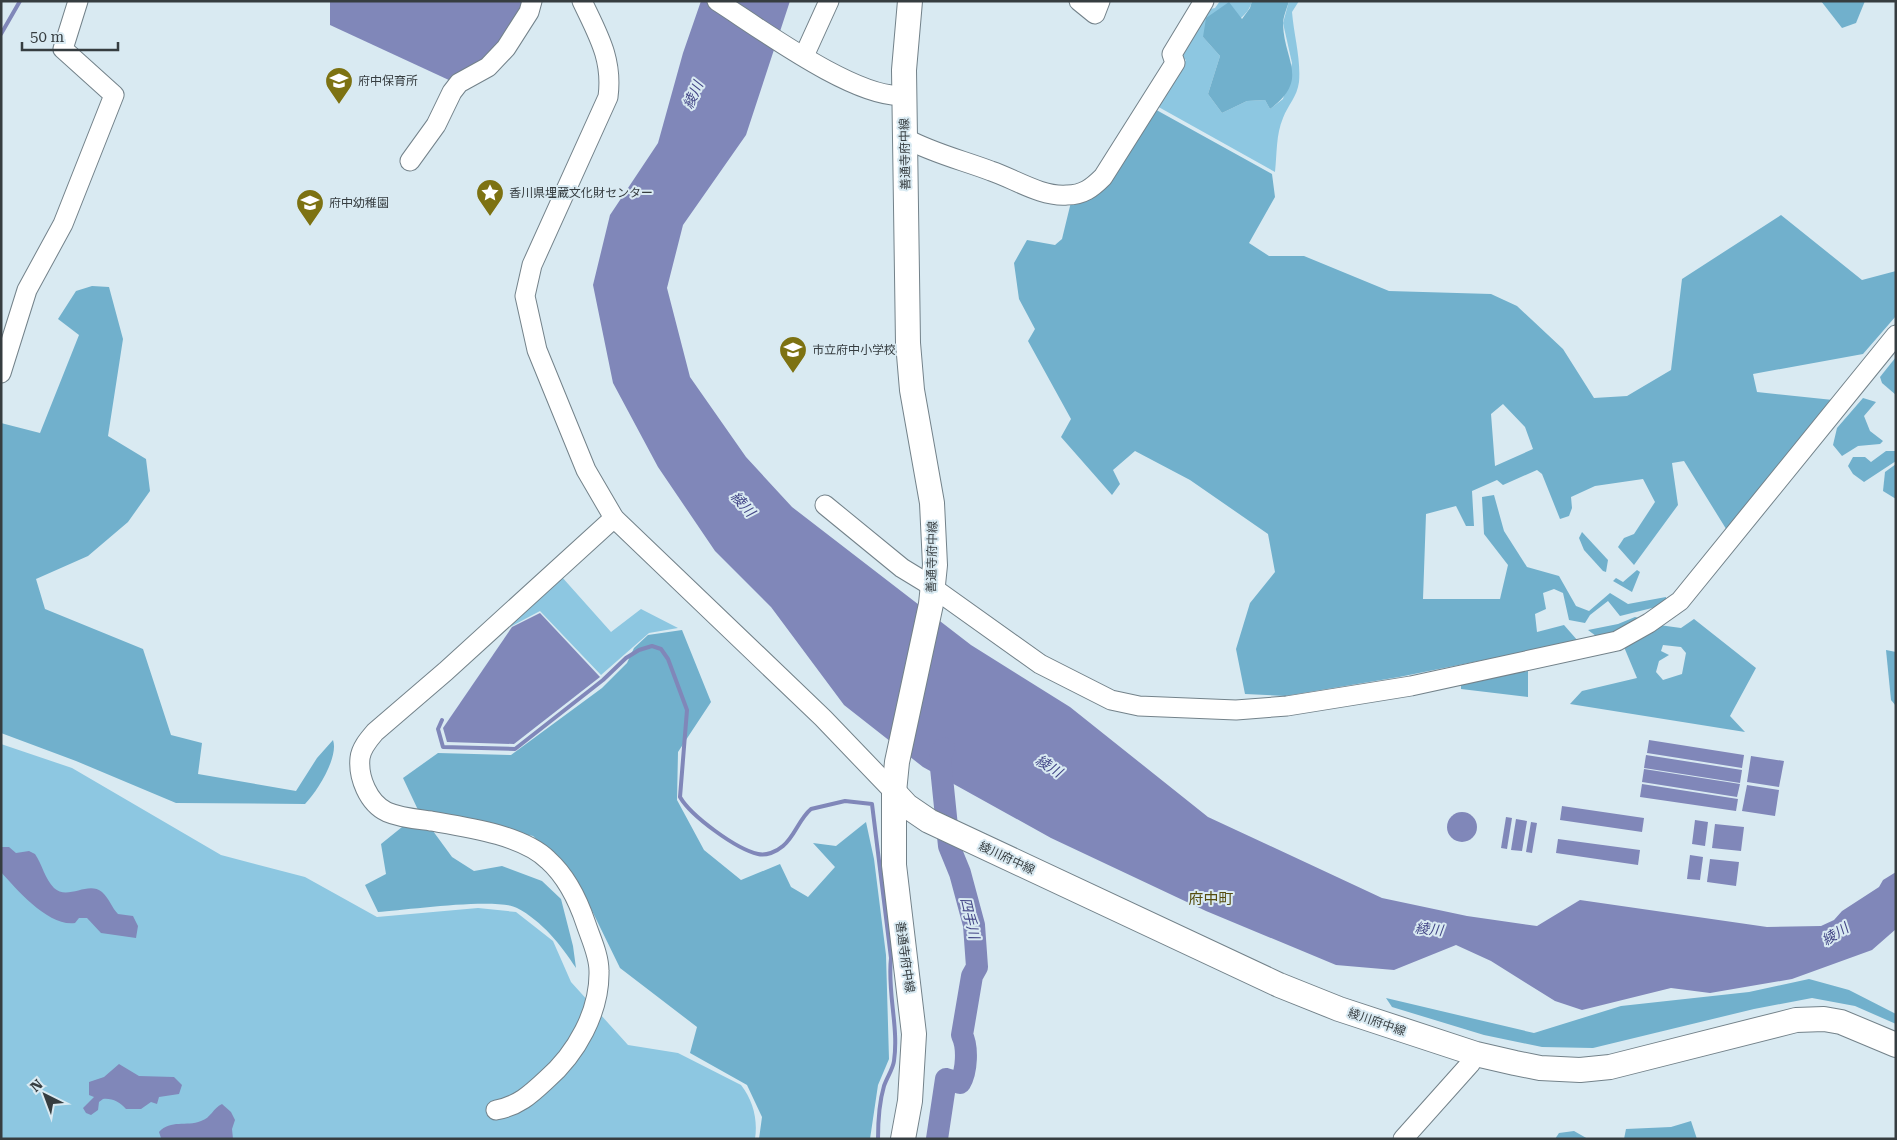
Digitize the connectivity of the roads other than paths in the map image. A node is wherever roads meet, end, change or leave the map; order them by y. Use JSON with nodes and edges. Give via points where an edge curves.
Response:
{"nodes":[{"id":1,"x":78,"y":1,"type":"edge"},
{"id":2,"x":532,"y":1,"type":"edge"},
{"id":3,"x":582,"y":1,"type":"edge"},
{"id":4,"x":717,"y":1,"type":"edge"},
{"id":5,"x":829,"y":1,"type":"edge"},
{"id":6,"x":910,"y":1,"type":"edge"},
{"id":7,"x":1079,"y":1,"type":"edge"},
{"id":8,"x":1100,"y":1,"type":"edge"},
{"id":9,"x":1204,"y":1,"type":"edge"},
{"id":10,"x":802,"y":55,"type":"junction"},
{"id":11,"x":904,"y":94,"type":"junction"},
{"id":12,"x":905,"y":138,"type":"junction"},
{"id":13,"x":410,"y":161,"type":"dead end"},
{"id":14,"x":1896,"y":334,"type":"edge"},
{"id":15,"x":1,"y":373,"type":"edge"},
{"id":16,"x":825,"y":505,"type":"dead end"},
{"id":17,"x":614,"y":518,"type":"junction"},
{"id":18,"x":932,"y":596,"type":"junction"},
{"id":19,"x":894,"y":792,"type":"junction"},
{"id":20,"x":1896,"y":1045,"type":"edge"},
{"id":21,"x":1476,"y":1054,"type":"junction"},
{"id":22,"x":496,"y":1110,"type":"dead end"},
{"id":23,"x":903,"y":1139,"type":"edge"},
{"id":24,"x":1403,"y":1139,"type":"edge"}],
"edges":[{"from":1,"to":15,"type":"street","via":[[63,49],[114,95],[63,224],[26,290]]},
{"from":2,"to":13,"type":"street","via":[[529,12],[506,48],[488,67],[459,83],[452,92],[436,125]]},
{"from":3,"to":17,"type":"street","via":[[604,49],[611,76],[608,97],[532,265],[525,296],[537,350],[586,470]]},
{"from":4,"to":10,"type":"street"},
{"from":5,"to":10,"type":"street"},
{"from":6,"to":11,"type":"main road","name":"善通寺府中線"},
{"from":7,"to":8,"type":"street","via":[[1095,14]]},
{"from":9,"to":12,"type":"street","via":[[1172,54],[1175,64],[1102,177],[1088,191],[1066,196],[1045,193],[993,171],[920,147]]},
{"from":10,"to":11,"type":"street","via":[[856,85],[897,96]]},
{"from":11,"to":12,"type":"main road","name":"善通寺府中線"},
{"from":12,"to":18,"type":"main road","name":"善通寺府中線","via":[[908,343],[912,390],[932,503]]},
{"from":14,"to":18,"type":"street","via":[[1680,602],[1617,641],[1411,686],[1287,706],[1236,710],[1139,706],[1112,700],[1040,664]]},
{"from":16,"to":18,"type":"street"},
{"from":17,"to":19,"type":"street","via":[[824,718]]},
{"from":17,"to":22,"type":"street","via":[[375,732],[360,756],[360,774],[366,791],[386,812],[495,835],[532,848],[548,859],[568,883],[582,910],[599,971],[598,994],[591,1015],[562,1066],[524,1100]]},
{"from":18,"to":19,"type":"main road","name":"善通寺府中線","via":[[897,762]]},
{"from":19,"to":21,"type":"main road","name":"綾川府中線","via":[[908,806],[940,827],[1279,985],[1339,1009]]},
{"from":19,"to":23,"type":"main road","name":"善通寺府中線","via":[[894,865],[914,1034],[910,1101]]},
{"from":20,"to":21,"type":"main road","name":"綾川府中線","via":[[1841,1022],[1805,1019],[1768,1025],[1610,1067],[1580,1070],[1540,1068]]},
{"from":21,"to":24,"type":"street"}]}
